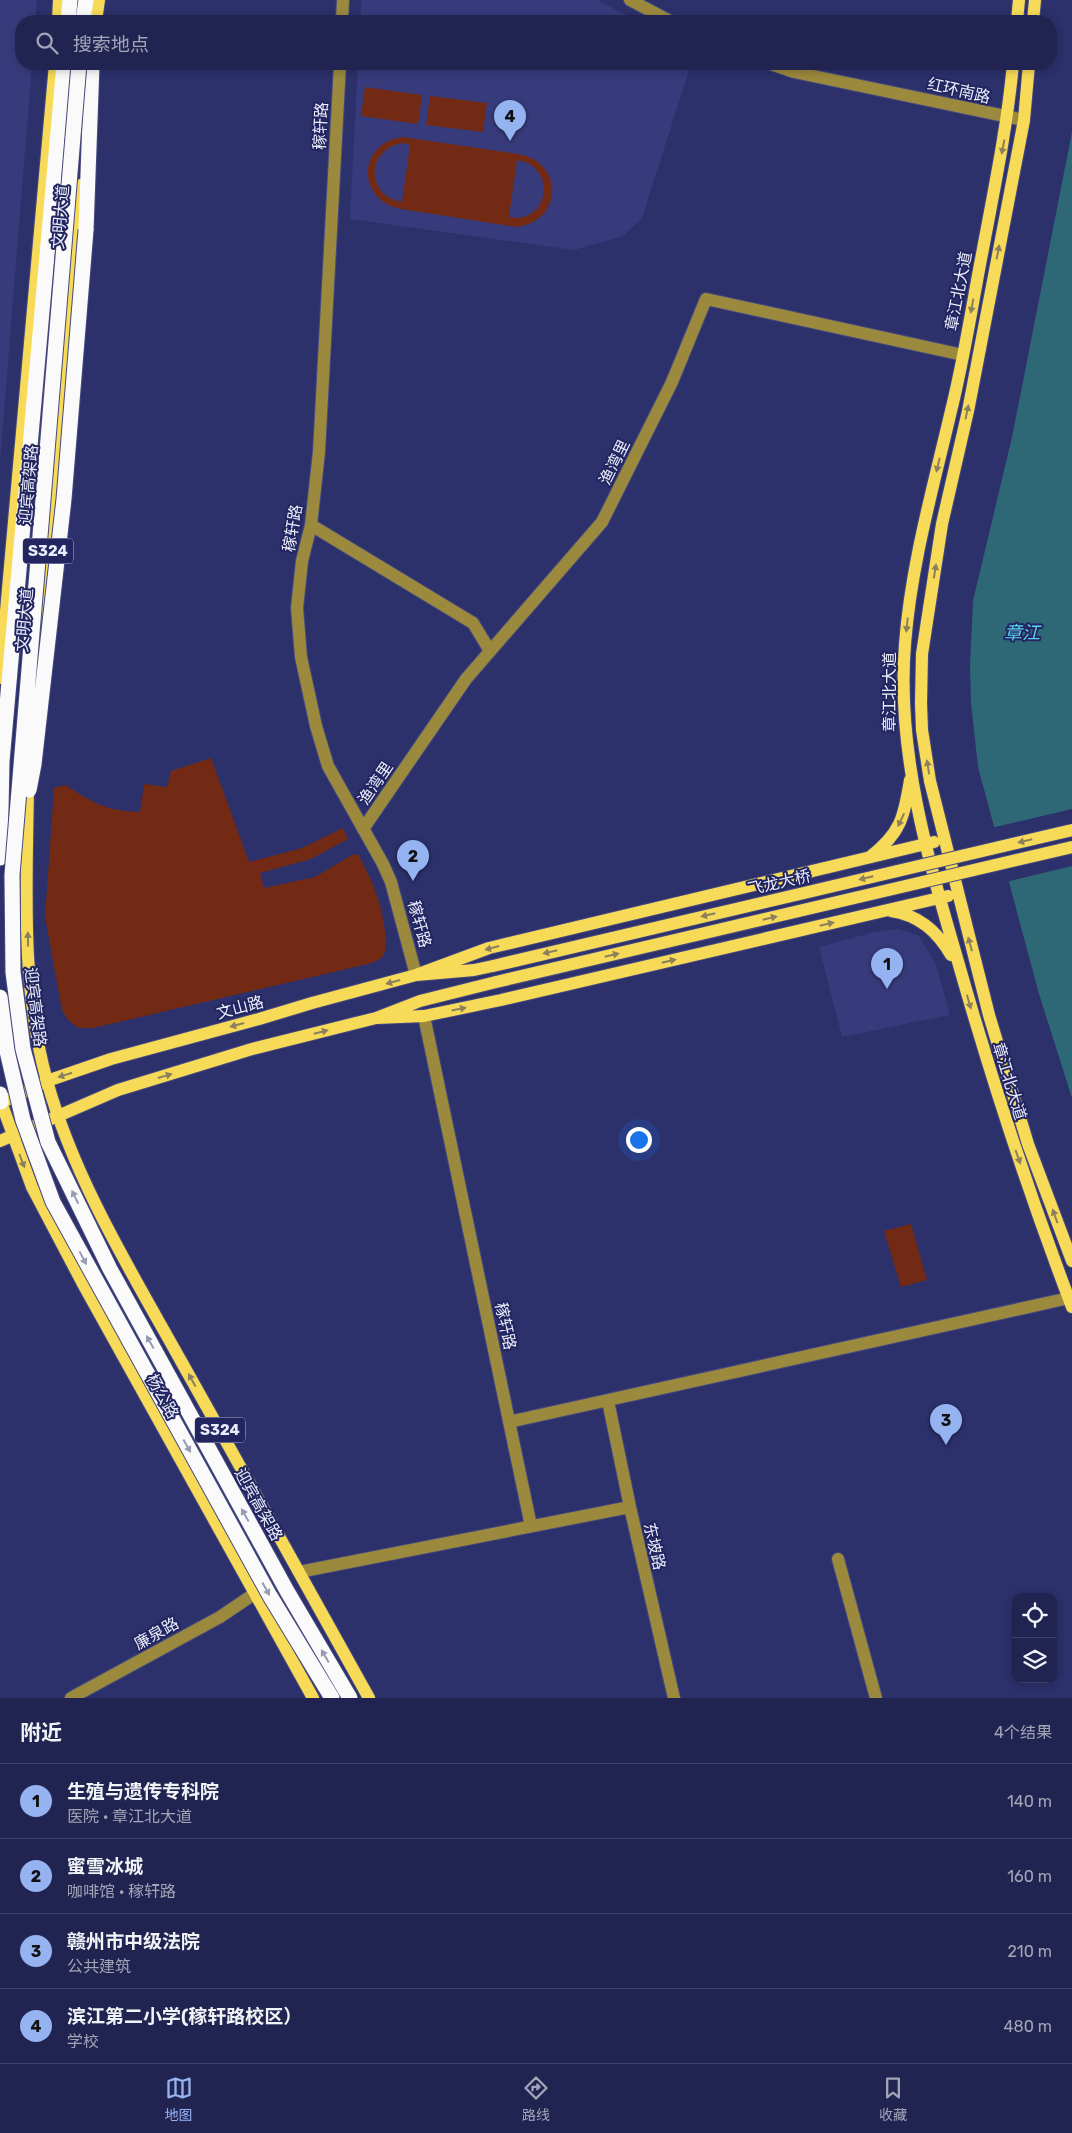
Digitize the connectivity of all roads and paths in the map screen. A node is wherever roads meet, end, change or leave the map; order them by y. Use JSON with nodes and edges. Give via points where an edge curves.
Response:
{"nodes":[{"id":1,"x":59,"y":0,"type":"edge"},
{"id":2,"x":70,"y":0,"type":"edge"},
{"id":3,"x":86,"y":0,"type":"edge"},
{"id":4,"x":98,"y":0,"type":"edge"},
{"id":5,"x":343,"y":0,"type":"edge"},
{"id":6,"x":630,"y":0,"type":"edge"},
{"id":7,"x":1020,"y":0,"type":"edge"},
{"id":8,"x":1035,"y":0,"type":"edge"},
{"id":9,"x":58,"y":15,"type":"edge"},
{"id":10,"x":69,"y":15,"type":"edge"},
{"id":11,"x":84,"y":15,"type":"edge"},
{"id":12,"x":97,"y":15,"type":"edge"},
{"id":13,"x":342,"y":15,"type":"edge"},
{"id":14,"x":659,"y":15,"type":"edge"},
{"id":15,"x":1018,"y":15,"type":"edge"},
{"id":16,"x":1034,"y":15,"type":"edge"},
{"id":17,"x":54,"y":70,"type":"edge"},
{"id":18,"x":63,"y":70,"type":"edge"},
{"id":19,"x":79,"y":70,"type":"edge"},
{"id":20,"x":91,"y":70,"type":"edge"},
{"id":21,"x":92,"y":70,"type":"edge"},
{"id":22,"x":340,"y":70,"type":"edge"},
{"id":23,"x":788,"y":70,"type":"edge"},
{"id":24,"x":1012,"y":70,"type":"edge"},
{"id":25,"x":1028,"y":70,"type":"edge"},
{"id":26,"x":1008,"y":118,"type":"junction"},
{"id":27,"x":1024,"y":120,"type":"junction"},
{"id":28,"x":963,"y":355,"type":"junction"},
{"id":29,"x":311,"y":525,"type":"junction"},
{"id":30,"x":490,"y":651,"type":"junction"},
{"id":31,"x":0,"y":678,"type":"edge"},
{"id":32,"x":911,"y":773,"type":"junction"},
{"id":33,"x":363,"y":829,"type":"junction"},
{"id":34,"x":1072,"y":830,"type":"edge"},
{"id":35,"x":943,"y":840,"type":"junction"},
{"id":36,"x":927,"y":844,"type":"junction"},
{"id":37,"x":1072,"y":847,"type":"edge"},
{"id":38,"x":0,"y":858,"type":"edge"},
{"id":39,"x":868,"y":858,"type":"junction"},
{"id":40,"x":12,"y":875,"type":"junction"},
{"id":41,"x":957,"y":894,"type":"junction"},
{"id":42,"x":940,"y":898,"type":"junction"},
{"id":43,"x":886,"y":911,"type":"junction"},
{"id":44,"x":493,"y":966,"type":"joint"},
{"id":45,"x":960,"y":971,"type":"junction"},
{"id":46,"x":416,"y":976,"type":"junction"},
{"id":47,"x":0,"y":997,"type":"edge"},
{"id":48,"x":424,"y":1016,"type":"junction"},
{"id":49,"x":376,"y":1018,"type":"junction"},
{"id":50,"x":47,"y":1081,"type":"junction"},
{"id":51,"x":0,"y":1100,"type":"edge"},
{"id":52,"x":58,"y":1114,"type":"junction"},
{"id":53,"x":12,"y":1135,"type":"junction"},
{"id":54,"x":0,"y":1141,"type":"edge"},
{"id":55,"x":1072,"y":1262,"type":"edge"},
{"id":56,"x":1070,"y":1302,"type":"edge"},
{"id":57,"x":608,"y":1401,"type":"junction"},
{"id":58,"x":509,"y":1422,"type":"junction"},
{"id":59,"x":630,"y":1507,"type":"junction"},
{"id":60,"x":531,"y":1526,"type":"junction"},
{"id":61,"x":838,"y":1559,"type":"dead end"},
{"id":62,"x":299,"y":1572,"type":"junction"},
{"id":63,"x":254,"y":1594,"type":"junction"},
{"id":64,"x":71,"y":1698,"type":"edge"},
{"id":65,"x":313,"y":1698,"type":"edge"},
{"id":66,"x":332,"y":1698,"type":"edge"},
{"id":67,"x":350,"y":1698,"type":"edge"},
{"id":68,"x":369,"y":1698,"type":"edge"},
{"id":69,"x":674,"y":1698,"type":"edge"},
{"id":70,"x":876,"y":1698,"type":"edge"}],
"edges":[{"from":1,"to":9,"type":"main road"},
{"from":2,"to":10,"type":"highway"},
{"from":3,"to":11,"type":"highway"},
{"from":4,"to":12,"type":"main road"},
{"from":5,"to":13,"type":"street"},
{"from":6,"to":14,"type":"street"},
{"from":7,"to":15,"type":"main road"},
{"from":8,"to":16,"type":"main road"},
{"from":17,"to":31,"type":"main road","name":"文明大道","number":"S324"},
{"from":18,"to":38,"type":"highway","name":"迎宾高架路","via":[[2,761]]},
{"from":19,"to":40,"type":"highway","name":"迎宾高架路","bridge":true},
{"from":50,"to":20,"type":"main road","name":"文明大道","number":"S324","one_way":true,"via":[[32,1008],[28,968],[28,767]]},
{"from":21,"to":40,"type":"highway","bridge":true,"via":[[86,230],[64,499],[36,744]]},
{"from":22,"to":29,"type":"street","name":"稼轩路","via":[[319,452]]},
{"from":23,"to":26,"type":"street","name":"红环南路"},
{"from":24,"to":26,"type":"main road","name":"章江北大道"},
{"from":25,"to":27,"type":"main road","name":"章江北大道"},
{"from":26,"to":27,"type":"street","name":"红环南路"},
{"from":26,"to":28,"type":"main road","name":"章江北大道","one_way":true},
{"from":35,"to":27,"type":"main road","name":"章江北大道","one_way":true,"via":[[922,730],[922,654],[942,524],[968,411]]},
{"from":28,"to":30,"type":"street","name":"渔湾里","via":[[706,299],[672,382],[602,522]]},
{"from":28,"to":32,"type":"main road","name":"章江北大道","one_way":true,"via":[[908,614],[903,675]]},
{"from":29,"to":30,"type":"street","via":[[473,623]]},
{"from":29,"to":33,"type":"street","name":"稼轩路","via":[[302,561],[297,608],[301,657],[328,766]]},
{"from":30,"to":33,"type":"street","name":"渔湾里","via":[[466,679]]},
{"from":32,"to":36,"type":"main road","name":"章江北大道"},
{"from":32,"to":39,"type":"main road","one_way":true,"via":[[900,824],[881,848]]},
{"from":33,"to":46,"type":"street","name":"稼轩路","via":[[391,882]]},
{"from":34,"to":44,"type":"main road","name":"飞龙大桥","one_way":true,"bridge":true},
{"from":35,"to":36,"type":"main road"},
{"from":35,"to":41,"type":"main road","name":"章江北大道"},
{"from":36,"to":39,"type":"main road"},
{"from":36,"to":42,"type":"main road","name":"章江北大道"},
{"from":49,"to":37,"type":"main road","name":"飞龙大桥","one_way":true,"bridge":true,"via":[[420,1001],[496,982]]},
{"from":39,"to":46,"type":"main road","one_way":true,"via":[[489,948]]},
{"from":67,"to":40,"type":"highway","name":"迎宾高架路","one_way":true,"bridge":true,"via":[[287,1591],[110,1269],[48,1142],[23,1049],[13,972]]},
{"from":41,"to":42,"type":"main road"},
{"from":55,"to":41,"type":"main road","name":"章江北大道","one_way":true,"via":[[1028,1144],[989,1016]]},
{"from":42,"to":43,"type":"main road"},
{"from":42,"to":45,"type":"main road","name":"章江北大道"},
{"from":43,"to":45,"type":"main road","via":[[905,913],[929,927],[945,945]]},
{"from":48,"to":43,"type":"main road","one_way":true},
{"from":44,"to":46,"type":"main road","name":"文山路"},
{"from":45,"to":56,"type":"main road","name":"章江北大道","one_way":true,"via":[[1014,1148]]},
{"from":46,"to":50,"type":"main road","name":"文山路","one_way":true,"via":[[120,1057]]},
{"from":47,"to":66,"type":"highway","name":"迎宾高架路","one_way":true,"bridge":true,"via":[[7,1052],[23,1120],[53,1202],[265,1588]]},
{"from":48,"to":49,"type":"main road"},
{"from":48,"to":58,"type":"street","name":"稼轩路"},
{"from":52,"to":49,"type":"main road","one_way":true,"via":[[118,1090],[252,1049]]},
{"from":50,"to":51,"type":"main road","name":"文山路"},
{"from":50,"to":52,"type":"main road","name":"文明大道","number":"S324"},
{"from":51,"to":53,"type":"main road","name":"杨公路","number":"S324"},
{"from":52,"to":53,"type":"main road"},
{"from":62,"to":52,"type":"main road","name":"杨公路","number":"S324","one_way":true,"via":[[91,1196]]},
{"from":53,"to":54,"type":"main road"},
{"from":53,"to":63,"type":"main road","name":"杨公路","number":"S324","one_way":true,"via":[[32,1187],[77,1274]]},
{"from":56,"to":57,"type":"street"},
{"from":57,"to":58,"type":"street"},
{"from":57,"to":59,"type":"street","name":"东坡路"},
{"from":58,"to":60,"type":"street","name":"稼轩路"},
{"from":59,"to":60,"type":"street"},
{"from":59,"to":69,"type":"street","name":"东坡路"},
{"from":60,"to":62,"type":"street"},
{"from":61,"to":70,"type":"street"},
{"from":62,"to":68,"type":"main road","name":"杨公路","number":"S324"},
{"from":63,"to":64,"type":"street","name":"廉泉路","via":[[220,1617]]},
{"from":63,"to":65,"type":"main road","name":"杨公路","number":"S324"}]}
